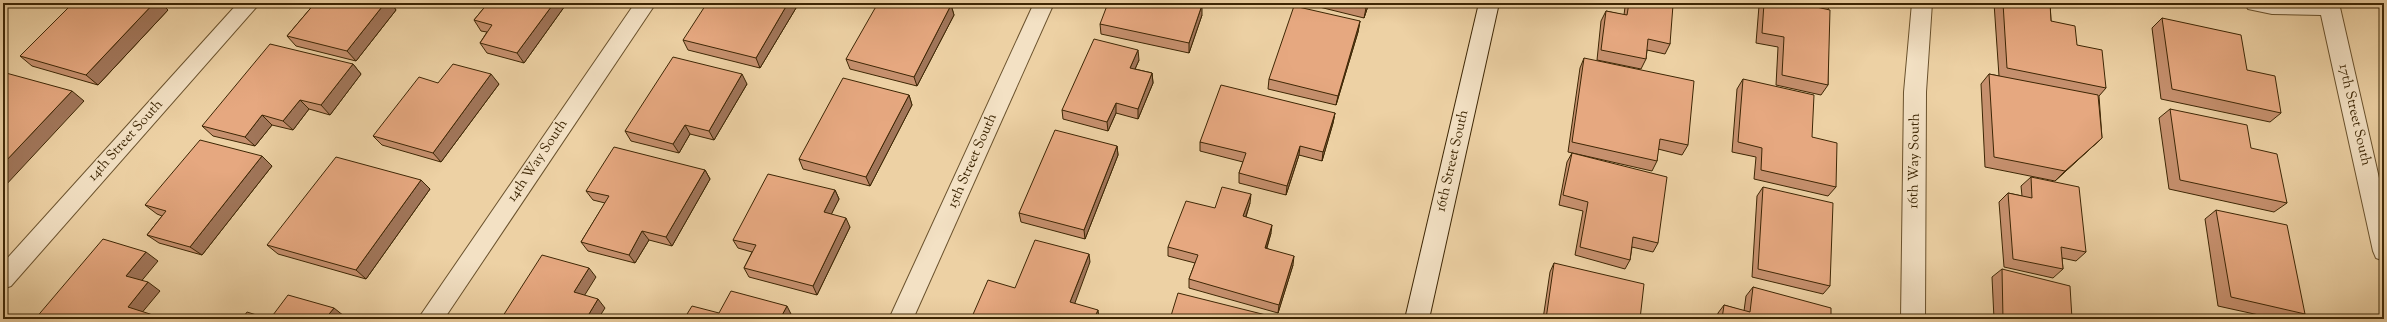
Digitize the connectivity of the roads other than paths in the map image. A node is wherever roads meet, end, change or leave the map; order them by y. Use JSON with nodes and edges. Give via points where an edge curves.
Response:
{"nodes":[{"id":1,"x":250,"y":3,"type":"edge"},
{"id":2,"x":646,"y":3,"type":"edge"},
{"id":3,"x":1044,"y":3,"type":"edge"},
{"id":4,"x":1489,"y":3,"type":"edge"},
{"id":5,"x":1922,"y":3,"type":"edge"},
{"id":6,"x":2255,"y":3,"type":"edge"},
{"id":7,"x":2329,"y":5,"type":"edge"},
{"id":8,"x":2384,"y":251,"type":"edge"},
{"id":9,"x":3,"y":279,"type":"edge"},
{"id":10,"x":430,"y":319,"type":"edge"},
{"id":11,"x":901,"y":319,"type":"edge"},
{"id":12,"x":1417,"y":319,"type":"edge"},
{"id":13,"x":1913,"y":319,"type":"edge"}],
"edges":[{"from":1,"to":9,"type":"street","name":"14th Street South"},
{"from":2,"to":10,"type":"street","name":"14th Way South"},
{"from":3,"to":11,"type":"street","name":"15th Street South"},
{"from":4,"to":12,"type":"street","name":"16th Street South"},
{"from":5,"to":13,"type":"street","name":"16th Way South","via":[[1915,92]]},
{"from":6,"to":7,"type":"street","via":[[2272,6]]},
{"from":7,"to":8,"type":"street","name":"17th Street South"}]}
